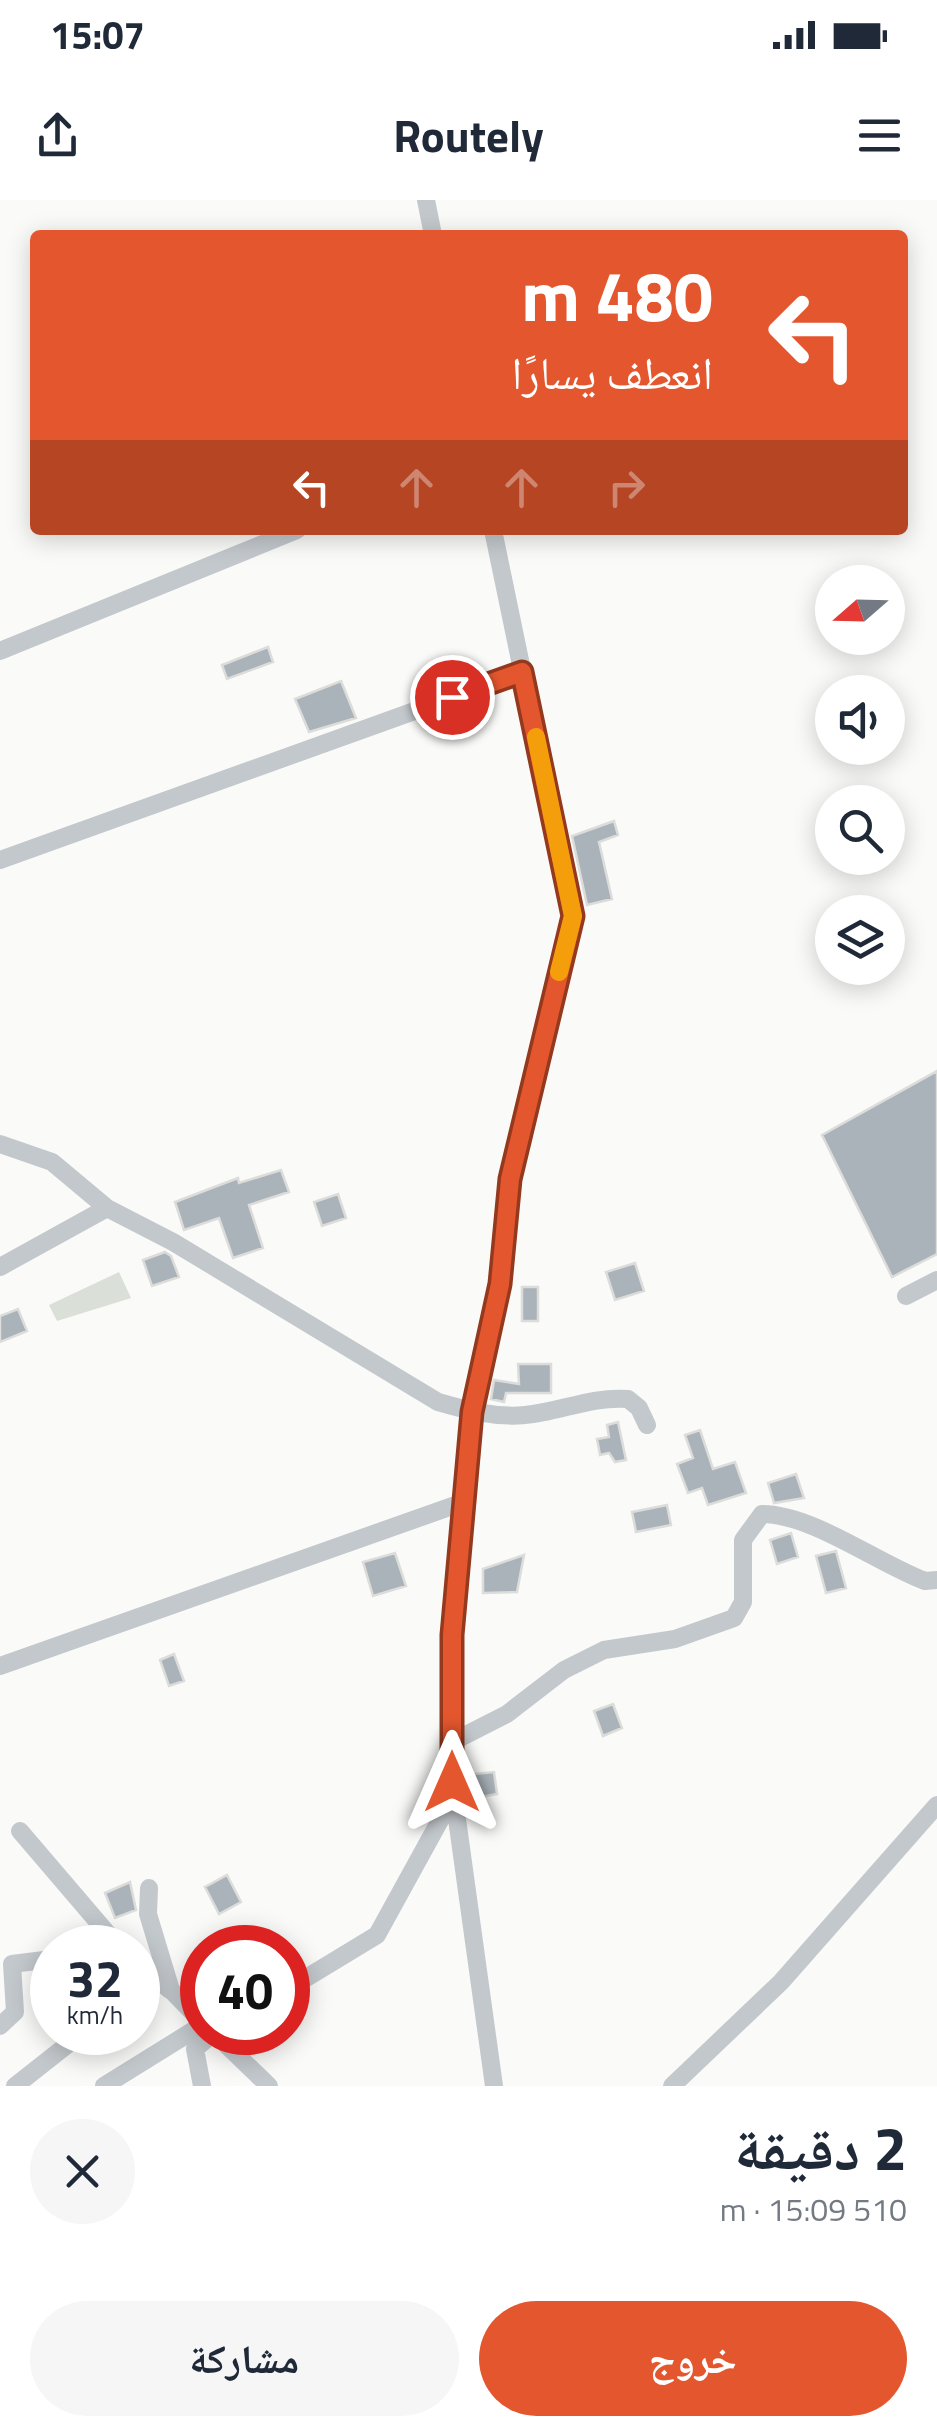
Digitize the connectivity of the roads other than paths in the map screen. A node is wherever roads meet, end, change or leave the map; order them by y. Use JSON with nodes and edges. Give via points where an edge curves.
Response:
{"nodes":[{"id":1,"x":426,"y":200,"type":"edge"},
{"id":2,"x":432,"y":230,"type":"edge"},
{"id":3,"x":285,"y":535,"type":"edge"},
{"id":4,"x":495,"y":535,"type":"edge"},
{"id":5,"x":0,"y":651,"type":"edge"},
{"id":6,"x":522,"y":672,"type":"junction"},
{"id":7,"x":0,"y":860,"type":"edge"},
{"id":8,"x":0,"y":1144,"type":"edge"},
{"id":9,"x":107,"y":1208,"type":"junction"},
{"id":10,"x":0,"y":1266,"type":"edge"},
{"id":11,"x":937,"y":1280,"type":"edge"},
{"id":12,"x":906,"y":1296,"type":"dead end"},
{"id":13,"x":472,"y":1412,"type":"junction"},
{"id":14,"x":647,"y":1425,"type":"dead end"},
{"id":15,"x":462,"y":1503,"type":"junction"},
{"id":16,"x":937,"y":1580,"type":"edge"},
{"id":17,"x":0,"y":1666,"type":"edge"},
{"id":18,"x":452,"y":1742,"type":"junction"},
{"id":19,"x":937,"y":1804,"type":"edge"},
{"id":20,"x":456,"y":1810,"type":"junction"},
{"id":21,"x":20,"y":1831,"type":"dead end"},
{"id":22,"x":149,"y":1888,"type":"dead end"},
{"id":23,"x":100,"y":1925,"type":"edge"},
{"id":24,"x":30,"y":1962,"type":"edge"},
{"id":25,"x":310,"y":1976,"type":"edge"},
{"id":26,"x":160,"y":1981,"type":"edge"},
{"id":27,"x":160,"y":1988,"type":"edge"},
{"id":28,"x":171,"y":1990,"type":"junction"},
{"id":29,"x":180,"y":2000,"type":"edge"},
{"id":30,"x":0,"y":2026,"type":"edge"},
{"id":31,"x":180,"y":2037,"type":"edge"},
{"id":32,"x":55,"y":2055,"type":"edge"},
{"id":33,"x":196,"y":2055,"type":"edge"},
{"id":34,"x":237,"y":2055,"type":"edge"},
{"id":35,"x":16,"y":2086,"type":"edge"},
{"id":36,"x":104,"y":2086,"type":"edge"},
{"id":37,"x":202,"y":2086,"type":"edge"},
{"id":38,"x":269,"y":2086,"type":"edge"},
{"id":39,"x":494,"y":2086,"type":"edge"},
{"id":40,"x":672,"y":2086,"type":"edge"}],
"edges":[{"from":1,"to":2,"type":"street"},
{"from":3,"to":5,"type":"street"},
{"from":4,"to":6,"type":"street"},
{"from":6,"to":7,"type":"street"},
{"from":6,"to":13,"type":"street","via":[[573,916],[510,1179],[500,1284]]},
{"from":8,"to":9,"type":"street","via":[[52,1162]]},
{"from":9,"to":10,"type":"street"},
{"from":9,"to":13,"type":"street","via":[[438,1402]]},
{"from":11,"to":12,"type":"street"},
{"from":13,"to":14,"type":"street","via":[[526,1415],[628,1399]]},
{"from":13,"to":15,"type":"street"},
{"from":15,"to":17,"type":"street"},
{"from":15,"to":18,"type":"street"},
{"from":16,"to":18,"type":"street","via":[[924,1581],[810,1526],[762,1514],[743,1540],[743,1602],[734,1618],[675,1640],[604,1650],[564,1670],[508,1714]]},
{"from":18,"to":20,"type":"street"},
{"from":19,"to":40,"type":"street","via":[[781,1982]]},
{"from":20,"to":25,"type":"street","via":[[442,1816],[378,1935]]},
{"from":20,"to":39,"type":"street"},
{"from":21,"to":23,"type":"street"},
{"from":22,"to":28,"type":"street","via":[[148,1914]]},
{"from":24,"to":30,"type":"street","via":[[12,1964],[15,2012]]},
{"from":26,"to":28,"type":"street"},
{"from":27,"to":28,"type":"street"},
{"from":28,"to":29,"type":"street"},
{"from":31,"to":36,"type":"street"},
{"from":32,"to":35,"type":"street"},
{"from":33,"to":37,"type":"street"},
{"from":34,"to":38,"type":"street"}]}
